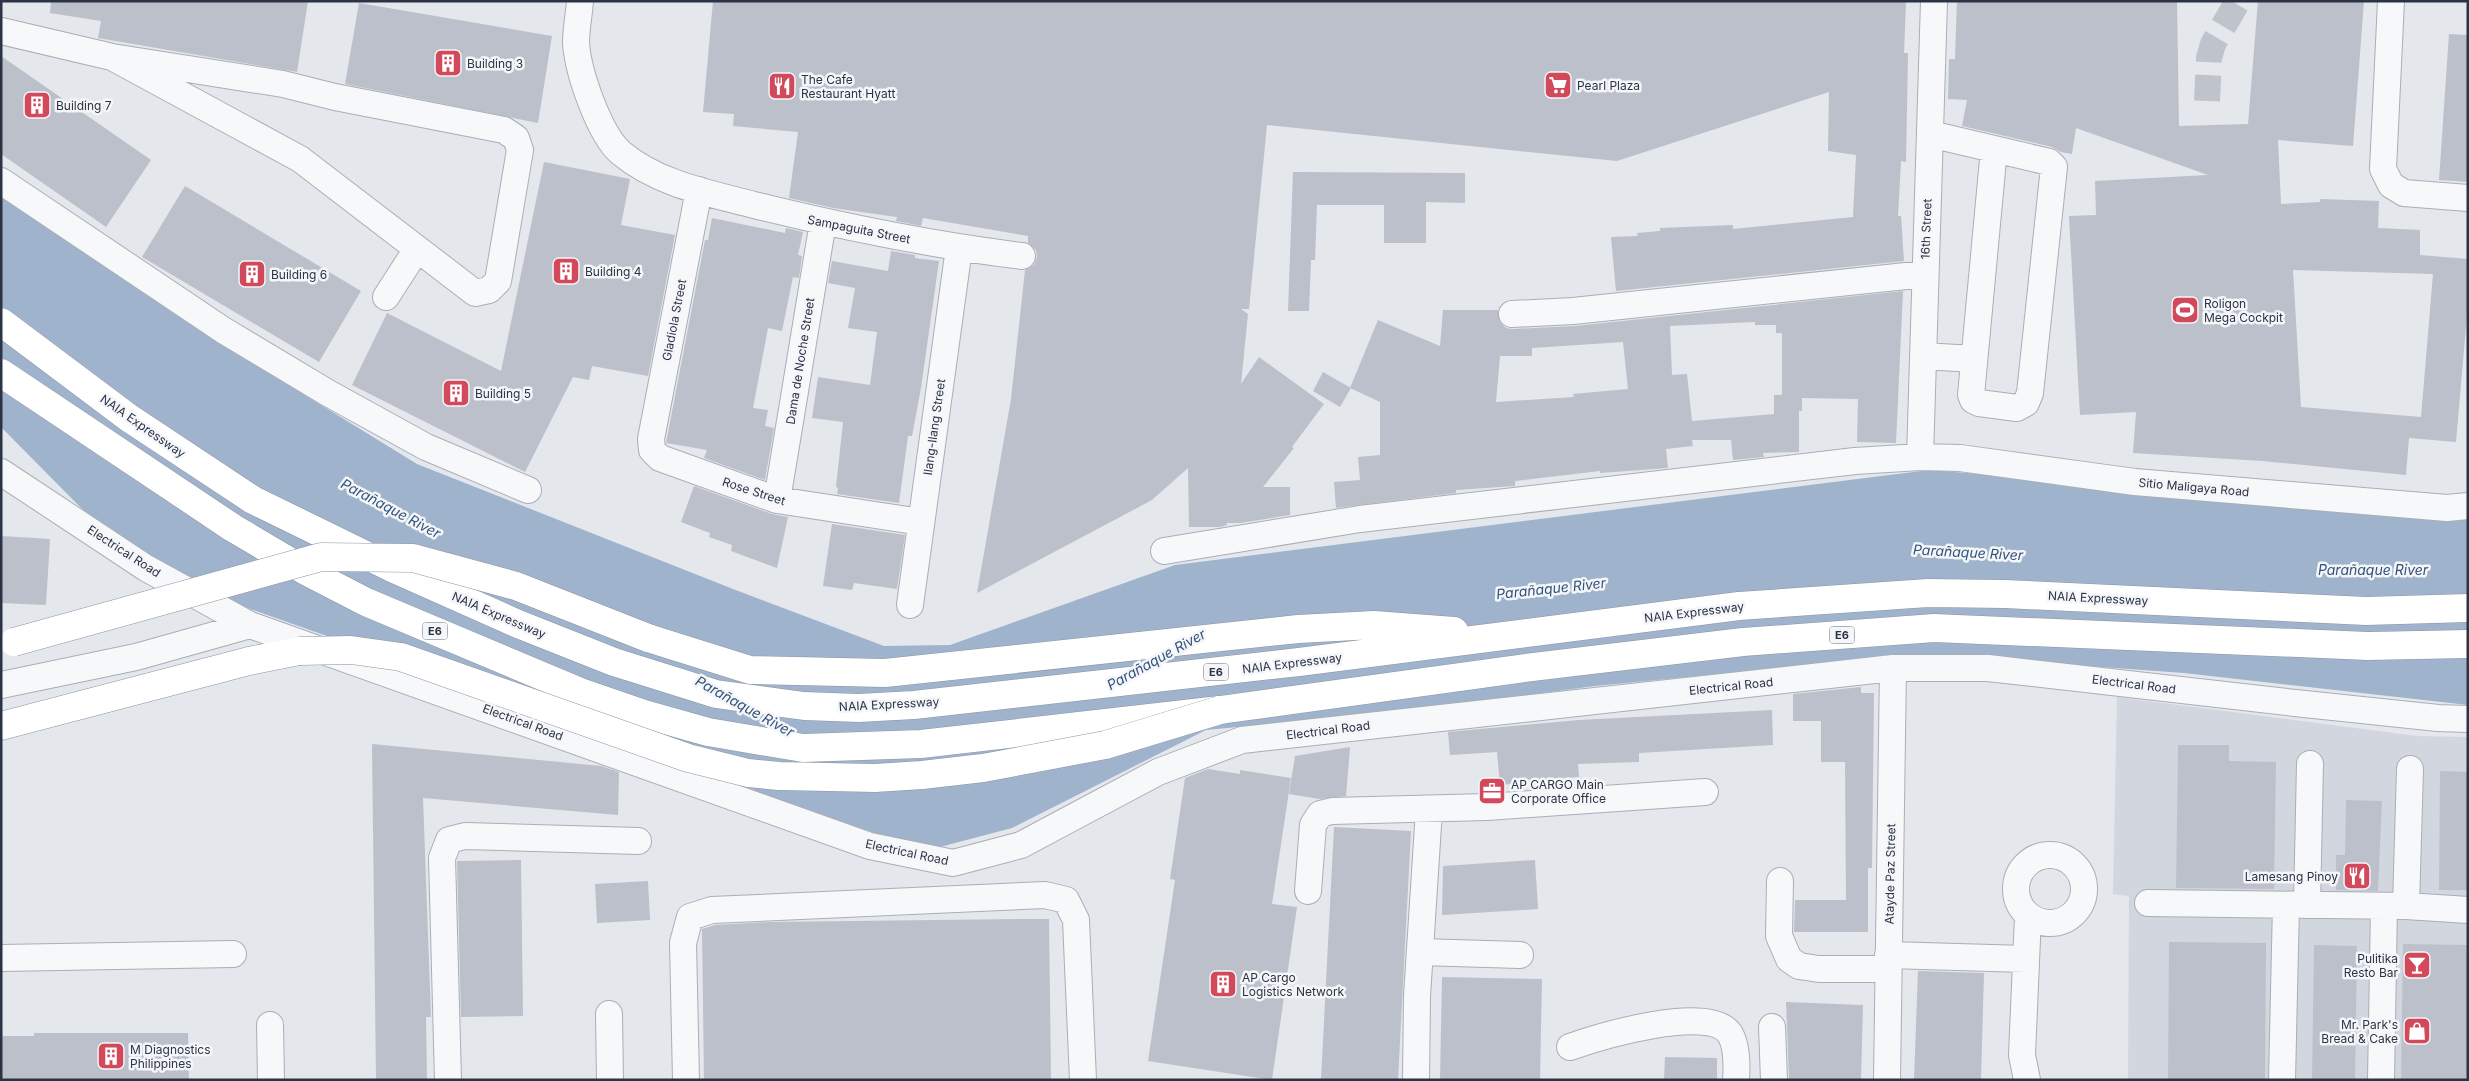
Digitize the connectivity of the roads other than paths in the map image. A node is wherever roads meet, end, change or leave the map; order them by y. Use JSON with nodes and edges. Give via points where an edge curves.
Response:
{"nodes":[{"id":1,"x":580,"y":1,"type":"edge"},
{"id":2,"x":1934,"y":1,"type":"edge"},
{"id":3,"x":2391,"y":1,"type":"edge"},
{"id":4,"x":1,"y":31,"type":"edge"},
{"id":5,"x":112,"y":57,"type":"junction"},
{"id":6,"x":1930,"y":134,"type":"junction"},
{"id":7,"x":1994,"y":149,"type":"junction"},
{"id":8,"x":1,"y":181,"type":"edge"},
{"id":9,"x":699,"y":190,"type":"junction"},
{"id":10,"x":2468,"y":198,"type":"edge"},
{"id":11,"x":823,"y":222,"type":"junction"},
{"id":12,"x":959,"y":248,"type":"junction"},
{"id":13,"x":417,"y":249,"type":"junction"},
{"id":14,"x":1022,"y":256,"type":"dead end"},
{"id":15,"x":1925,"y":274,"type":"junction"},
{"id":16,"x":386,"y":297,"type":"dead end"},
{"id":17,"x":1512,"y":314,"type":"dead end"},
{"id":18,"x":1,"y":322,"type":"edge"},
{"id":19,"x":1923,"y":356,"type":"junction"},
{"id":20,"x":1974,"y":359,"type":"junction"},
{"id":21,"x":1,"y":373,"type":"edge"},
{"id":22,"x":652,"y":450,"type":"joint"},
{"id":23,"x":1920,"y":457,"type":"junction"},
{"id":24,"x":1,"y":472,"type":"edge"},
{"id":25,"x":528,"y":490,"type":"dead end"},
{"id":26,"x":777,"y":500,"type":"junction"},
{"id":27,"x":2468,"y":506,"type":"edge"},
{"id":28,"x":921,"y":522,"type":"junction"},
{"id":29,"x":1164,"y":551,"type":"dead end"},
{"id":30,"x":910,"y":605,"type":"dead end"},
{"id":31,"x":2468,"y":608,"type":"edge"},
{"id":32,"x":250,"y":625,"type":"junction"},
{"id":33,"x":1518,"y":636,"type":"junction"},
{"id":34,"x":2468,"y":644,"type":"edge"},
{"id":35,"x":1,"y":645,"type":"edge"},
{"id":36,"x":1893,"y":668,"type":"junction"},
{"id":37,"x":1,"y":685,"type":"edge"},
{"id":38,"x":1220,"y":710,"type":"junction"},
{"id":39,"x":2468,"y":719,"type":"edge"},
{"id":40,"x":1,"y":726,"type":"edge"},
{"id":41,"x":2310,"y":764,"type":"dead end"},
{"id":42,"x":2410,"y":769,"type":"dead end"},
{"id":43,"x":1706,"y":792,"type":"dead end"},
{"id":44,"x":1429,"y":810,"type":"junction"},
{"id":45,"x":638,"y":841,"type":"dead end"},
{"id":46,"x":1780,"y":881,"type":"dead end"},
{"id":47,"x":1308,"y":891,"type":"dead end"},
{"id":48,"x":2148,"y":903,"type":"dead end"},
{"id":49,"x":2297,"y":905,"type":"junction"},
{"id":50,"x":2395,"y":906,"type":"junction"},
{"id":51,"x":2468,"y":910,"type":"edge"},
{"id":52,"x":2028,"y":916,"type":"dead end"},
{"id":53,"x":1420,"y":952,"type":"junction"},
{"id":54,"x":233,"y":954,"type":"dead end"},
{"id":55,"x":1520,"y":955,"type":"dead end"},
{"id":56,"x":1,"y":958,"type":"edge"},
{"id":57,"x":2026,"y":959,"type":"junction"},
{"id":58,"x":1888,"y":962,"type":"junction"},
{"id":59,"x":609,"y":1014,"type":"dead end"},
{"id":60,"x":270,"y":1025,"type":"dead end"},
{"id":61,"x":1772,"y":1027,"type":"dead end"},
{"id":62,"x":1570,"y":1047,"type":"dead end"},
{"id":63,"x":271,"y":1080,"type":"edge"},
{"id":64,"x":448,"y":1080,"type":"edge"},
{"id":65,"x":610,"y":1080,"type":"edge"},
{"id":66,"x":686,"y":1080,"type":"edge"},
{"id":67,"x":1083,"y":1080,"type":"edge"},
{"id":68,"x":1416,"y":1080,"type":"edge"},
{"id":69,"x":1736,"y":1080,"type":"edge"},
{"id":70,"x":1774,"y":1080,"type":"edge"},
{"id":71,"x":1886,"y":1080,"type":"edge"},
{"id":72,"x":2027,"y":1080,"type":"edge"},
{"id":73,"x":2282,"y":1080,"type":"edge"},
{"id":74,"x":2381,"y":1080,"type":"edge"}],
"edges":[{"from":1,"to":9,"type":"street","name":"Sampaguita Street","via":[[578,51],[582,76],[597,118],[620,152],[656,176]]},
{"from":2,"to":6,"type":"street","name":"16th Street"},
{"from":3,"to":10,"type":"street","via":[[2383,169],[2390,185],[2404,193]]},
{"from":4,"to":5,"type":"street"},
{"from":5,"to":13,"type":"street","via":[[300,159]]},
{"from":5,"to":13,"type":"street","via":[[283,84],[504,130],[516,138],[520,150],[498,281],[489,290],[475,294]]},
{"from":6,"to":7,"type":"street"},
{"from":6,"to":15,"type":"street","name":"16th Street"},
{"from":7,"to":20,"type":"street"},
{"from":7,"to":20,"type":"street","via":[[2050,162],[2054,167],[2030,393],[2026,403],[2017,408],[1973,400]]},
{"from":8,"to":25,"type":"street","via":[[223,330],[328,393],[426,447]]},
{"from":9,"to":11,"type":"street","name":"Sampaguita Street"},
{"from":9,"to":22,"type":"street","name":"Gladiola Street","via":[[650,439]]},
{"from":11,"to":12,"type":"street","name":"Sampaguita Street"},
{"from":11,"to":26,"type":"street","name":"Dama de Noche Street"},
{"from":12,"to":14,"type":"street","name":"Sampaguita Street"},
{"from":12,"to":28,"type":"street","name":"Ilang-Ilang Street"},
{"from":13,"to":16,"type":"street"},
{"from":15,"to":17,"type":"street"},
{"from":15,"to":19,"type":"street","name":"16th Street"},
{"from":18,"to":33,"type":"highway","name":"NAIA Expressway","number":"E6","bridge":true,"via":[[129,418],[253,500],[392,568],[518,624],[614,662],[716,694],[804,706],[914,705]]},
{"from":19,"to":20,"type":"street"},
{"from":19,"to":23,"type":"street","name":"16th Street"},
{"from":21,"to":38,"type":"highway","number":"E6","bridge":true,"via":[[233,528],[366,602],[580,692],[708,732],[803,748],[865,747],[921,744]]},
{"from":22,"to":26,"type":"street","name":"Rose Street","via":[[660,458]]},
{"from":23,"to":27,"type":"street","name":"Sitio Maligaya Road","via":[[1960,458],[2154,484],[2447,508]]},
{"from":23,"to":29,"type":"street","name":"Sitio Maligaya Road","via":[[1855,461],[1360,519]]},
{"from":24,"to":32,"type":"street","name":"Electrical Road","via":[[146,568]]},
{"from":26,"to":28,"type":"street","name":"Rose Street"},
{"from":28,"to":30,"type":"street","name":"Ilang-Ilang Street"},
{"from":31,"to":33,"type":"highway","name":"NAIA Expressway","number":"E6","via":[[2356,610],[1928,593],[1739,606]]},
{"from":32,"to":36,"type":"street","name":"Electrical Road","via":[[870,846],[953,863],[1021,845],[1158,772],[1242,740]]},
{"from":32,"to":37,"type":"street","via":[[136,657]]},
{"from":33,"to":35,"type":"highway","bridge":true,"via":[[1374,625],[1298,629],[885,674],[750,670],[648,638],[516,586],[413,558],[321,557]]},
{"from":34,"to":38,"type":"highway","number":"E6","via":[[2359,645],[1934,628],[1743,642],[1515,669]]},
{"from":36,"to":39,"type":"street","name":"Electrical Road","via":[[1988,668],[2295,704]]},
{"from":36,"to":58,"type":"street","name":"Atayde Paz Street"},
{"from":38,"to":40,"type":"highway","bridge":true,"via":[[1105,745],[983,768],[875,778],[780,776],[748,773],[688,758],[401,657],[330,649],[299,651],[249,661]]},
{"from":41,"to":49,"type":"street"},
{"from":42,"to":50,"type":"street"},
{"from":43,"to":44,"type":"street"},
{"from":44,"to":47,"type":"street","via":[[1332,811],[1320,814],[1313,825]]},
{"from":44,"to":53,"type":"street"},
{"from":45,"to":64,"type":"street","via":[[464,836],[449,840],[442,858]]},
{"from":46,"to":58,"type":"street","via":[[1779,936],[1789,959],[1799,966],[1819,969]]},
{"from":48,"to":49,"type":"street"},
{"from":49,"to":50,"type":"street"},
{"from":49,"to":73,"type":"street"},
{"from":50,"to":51,"type":"street"},
{"from":50,"to":74,"type":"street"},
{"from":52,"to":57,"type":"street"},
{"from":53,"to":55,"type":"street"},
{"from":53,"to":68,"type":"street","via":[[1416,996]]},
{"from":54,"to":56,"type":"street"},
{"from":57,"to":58,"type":"street"},
{"from":57,"to":72,"type":"street","via":[[2022,1055]]},
{"from":58,"to":71,"type":"street","name":"Atayde Paz Street"},
{"from":59,"to":65,"type":"street"},
{"from":60,"to":63,"type":"street"},
{"from":61,"to":70,"type":"street"},
{"from":62,"to":69,"type":"street","via":[[1638,1027],[1706,1023],[1723,1027],[1730,1034]]},
{"from":66,"to":67,"type":"street","via":[[683,943],[690,917],[712,910],[1045,895],[1066,900],[1076,920]]}]}
